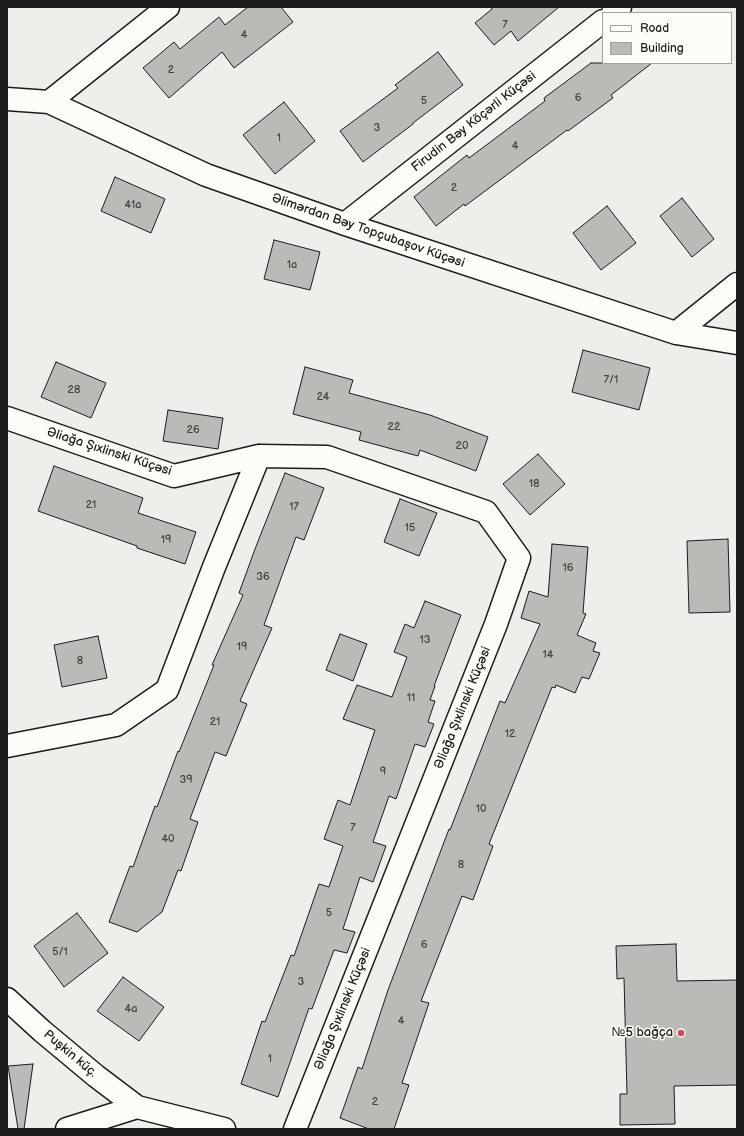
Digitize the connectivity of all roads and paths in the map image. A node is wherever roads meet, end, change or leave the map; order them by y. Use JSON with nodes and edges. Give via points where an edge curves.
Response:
{"nodes":[{"id":1,"x":168,"y":7,"type":"edge"},
{"id":2,"x":602,"y":22,"type":"edge"},
{"id":3,"x":7,"y":100,"type":"edge"},
{"id":4,"x":49,"y":102,"type":"junction"},
{"id":5,"x":345,"y":224,"type":"junction"},
{"id":6,"x":737,"y":284,"type":"edge"},
{"id":7,"x":676,"y":333,"type":"junction"},
{"id":8,"x":737,"y":343,"type":"edge"},
{"id":9,"x":7,"y":418,"type":"edge"},
{"id":10,"x":259,"y":456,"type":"junction"},
{"id":11,"x":7,"y":746,"type":"edge"},
{"id":12,"x":7,"y":999,"type":"edge"},
{"id":13,"x":137,"y":1107,"type":"junction"},
{"id":14,"x":67,"y":1129,"type":"edge"},
{"id":15,"x":224,"y":1129,"type":"edge"},
{"id":16,"x":295,"y":1129,"type":"edge"}],
"edges":[{"from":1,"to":4,"type":"street"},
{"from":2,"to":5,"type":"street","name":"Firudin Bəy Köçərli Küçəsi"},
{"from":3,"to":4,"type":"street","name":"Əlimərdan Bəy Topçubaşov Küçəsi"},
{"from":4,"to":5,"type":"street","name":"Əlimərdan Bəy Topçubaşov Küçəsi","via":[[206,175]]},
{"from":5,"to":7,"type":"street","name":"Əlimərdan Bəy Topçubaşov Küçəsi"},
{"from":6,"to":7,"type":"street"},
{"from":7,"to":8,"type":"street","name":"Əlimərdan Bəy Topçubaşov Küçəsi"},
{"from":9,"to":10,"type":"street","name":"Əliağa Şıxlinski Küçəsi","via":[[174,476]]},
{"from":10,"to":11,"type":"street","via":[[167,690],[116,725]]},
{"from":10,"to":16,"type":"street","name":"Əliağa Şıxlinski Küçəsi","via":[[327,457],[486,512],[519,558],[496,624]]},
{"from":12,"to":13,"type":"street","name":"Puşkin küç.","via":[[90,1071]]},
{"from":13,"to":14,"type":"street"},
{"from":13,"to":15,"type":"street"}]}
